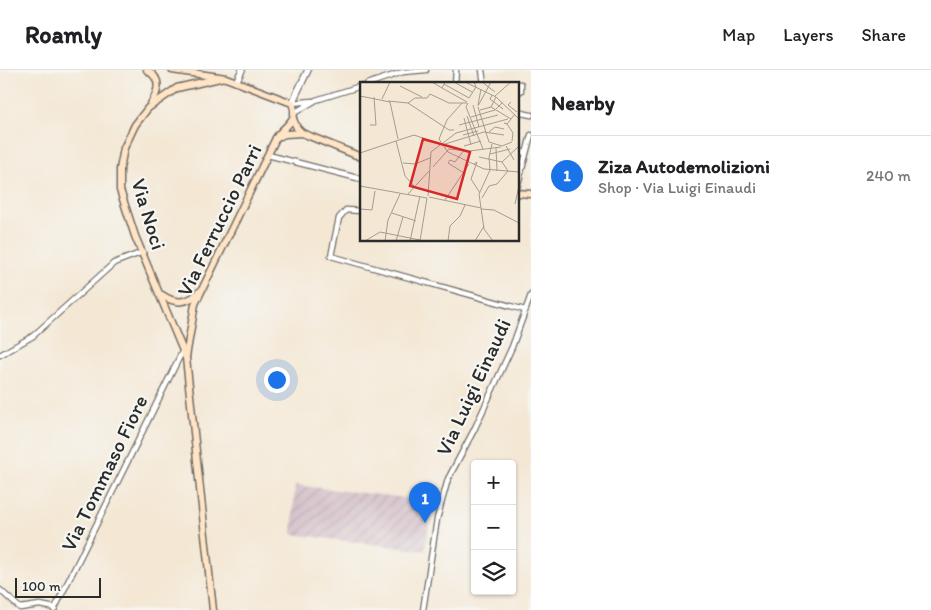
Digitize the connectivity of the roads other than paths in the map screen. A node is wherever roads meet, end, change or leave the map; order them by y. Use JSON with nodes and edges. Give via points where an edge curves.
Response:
{"nodes":[{"id":1,"x":147,"y":70,"type":"edge"},
{"id":2,"x":172,"y":70,"type":"edge"},
{"id":3,"x":242,"y":70,"type":"edge"},
{"id":4,"x":308,"y":70,"type":"edge"},
{"id":5,"x":426,"y":70,"type":"edge"},
{"id":6,"x":194,"y":72,"type":"edge"},
{"id":7,"x":220,"y":78,"type":"junction"},
{"id":8,"x":236,"y":82,"type":"junction"},
{"id":9,"x":373,"y":82,"type":"edge"},
{"id":10,"x":518,"y":84,"type":"edge"},
{"id":11,"x":360,"y":86,"type":"edge"},
{"id":12,"x":518,"y":92,"type":"edge"},
{"id":13,"x":316,"y":100,"type":"junction"},
{"id":14,"x":292,"y":103,"type":"junction"},
{"id":15,"x":148,"y":108,"type":"junction"},
{"id":16,"x":518,"y":112,"type":"edge"},
{"id":17,"x":294,"y":116,"type":"junction"},
{"id":18,"x":531,"y":116,"type":"edge"},
{"id":19,"x":302,"y":133,"type":"junction"},
{"id":20,"x":531,"y":135,"type":"edge"},
{"id":21,"x":276,"y":138,"type":"junction"},
{"id":22,"x":518,"y":151,"type":"edge"},
{"id":23,"x":526,"y":153,"type":"junction"},
{"id":24,"x":268,"y":155,"type":"junction"},
{"id":25,"x":360,"y":157,"type":"edge"},
{"id":26,"x":360,"y":179,"type":"edge"},
{"id":27,"x":518,"y":184,"type":"edge"},
{"id":28,"x":518,"y":193,"type":"edge"},
{"id":29,"x":531,"y":194,"type":"edge"},
{"id":30,"x":360,"y":210,"type":"edge"},
{"id":31,"x":143,"y":252,"type":"junction"},
{"id":32,"x":202,"y":289,"type":"junction"},
{"id":33,"x":161,"y":294,"type":"junction"},
{"id":34,"x":531,"y":295,"type":"edge"},
{"id":35,"x":526,"y":310,"type":"junction"},
{"id":36,"x":182,"y":350,"type":"junction"},
{"id":37,"x":0,"y":355,"type":"edge"},
{"id":38,"x":186,"y":358,"type":"junction"},
{"id":39,"x":0,"y":590,"type":"edge"},
{"id":40,"x":55,"y":609,"type":"edge"},
{"id":41,"x":213,"y":610,"type":"edge"},
{"id":42,"x":423,"y":610,"type":"edge"}],
"edges":[{"from":1,"to":15,"type":"main road","via":[[157,77],[159,86]]},
{"from":2,"to":6,"type":"main road"},
{"from":3,"to":8,"type":"street"},
{"from":4,"to":14,"type":"street"},
{"from":5,"to":9,"type":"street","via":[[403,72]]},
{"from":6,"to":7,"type":"main road"},
{"from":7,"to":8,"type":"main road"},
{"from":7,"to":15,"type":"main road","name":"Via Noci","via":[[177,88]]},
{"from":8,"to":14,"type":"main road"},
{"from":10,"to":12,"type":"street","via":[[521,84],[521,91]]},
{"from":11,"to":13,"type":"street"},
{"from":13,"to":14,"type":"street"},
{"from":13,"to":17,"type":"street"},
{"from":14,"to":17,"type":"main road"},
{"from":15,"to":31,"type":"main road","name":"Via Noci","via":[[124,148],[120,169],[120,190]]},
{"from":16,"to":18,"type":"street"},
{"from":17,"to":19,"type":"main road"},
{"from":17,"to":21,"type":"main road","name":"Via Ferruccio Parri"},
{"from":19,"to":21,"type":"main road"},
{"from":19,"to":25,"type":"main road"},
{"from":20,"to":23,"type":"street"},
{"from":21,"to":24,"type":"main road","name":"Via Ferruccio Parri"},
{"from":22,"to":23,"type":"street"},
{"from":23,"to":27,"type":"street"},
{"from":24,"to":26,"type":"street"},
{"from":24,"to":32,"type":"main road","name":"Via Ferruccio Parri"},
{"from":28,"to":29,"type":"main road"},
{"from":30,"to":35,"type":"street","via":[[346,210],[339,218],[331,256]]},
{"from":31,"to":33,"type":"main road","name":"Via Noci"},
{"from":31,"to":37,"type":"street","via":[[114,263],[33,336]]},
{"from":32,"to":33,"type":"main road","via":[[195,297],[183,302],[174,302]]},
{"from":32,"to":38,"type":"main road","name":"Via Ferruccio Parri","via":[[191,322]]},
{"from":33,"to":36,"type":"main road","name":"Via Noci"},
{"from":34,"to":35,"type":"street","name":"Via Luigi Einaudi"},
{"from":35,"to":42,"type":"street","name":"Via Luigi Einaudi","via":[[474,430],[448,479],[437,519]]},
{"from":36,"to":38,"type":"main road","name":"Via Noci"},
{"from":36,"to":40,"type":"street","name":"Via Tommaso Fiore"},
{"from":38,"to":41,"type":"main road"},
{"from":39,"to":40,"type":"street","via":[[20,608],[40,605]]}]}
